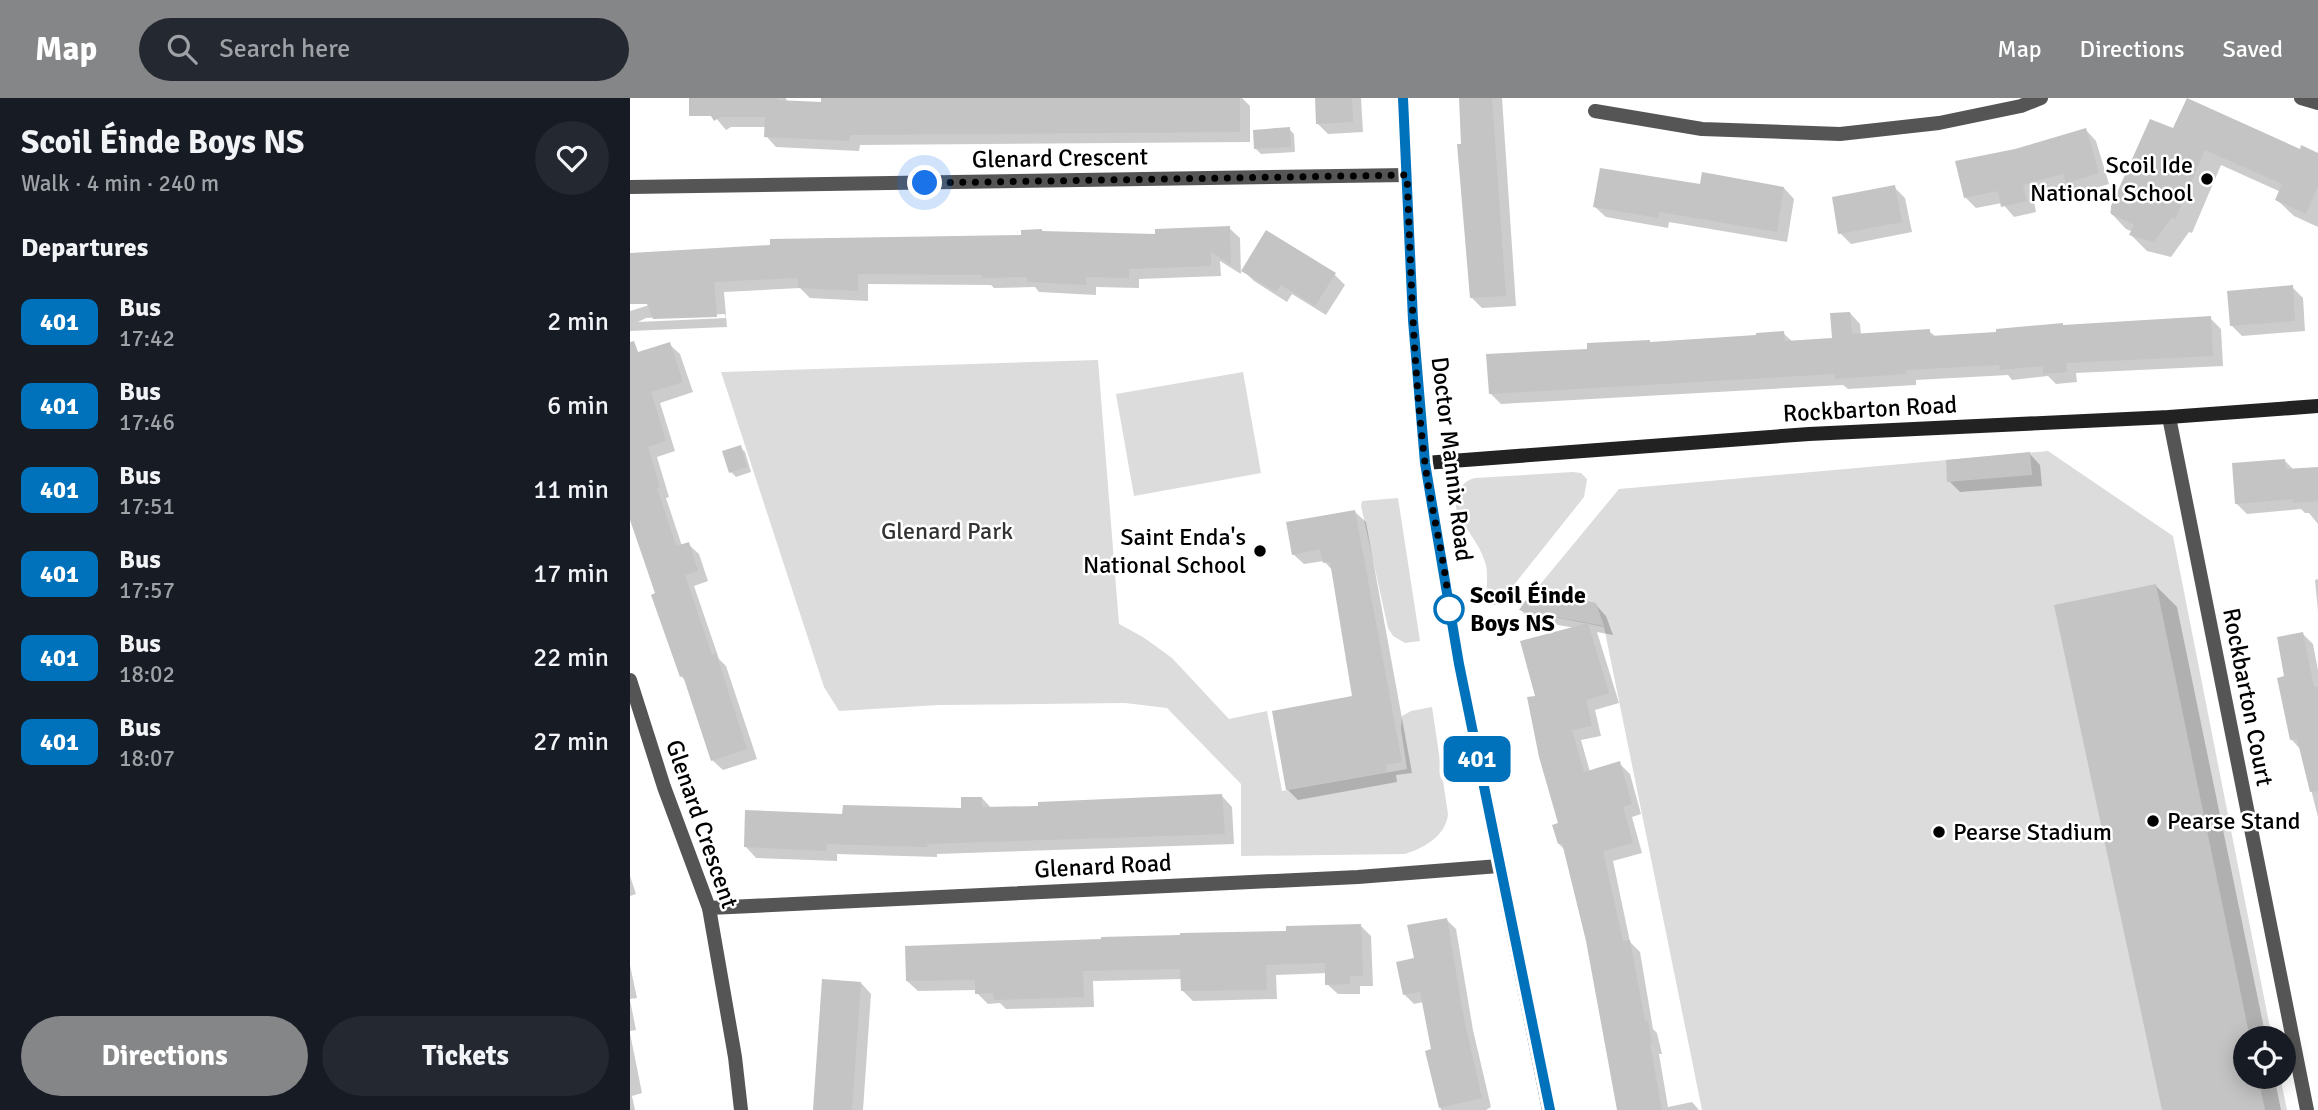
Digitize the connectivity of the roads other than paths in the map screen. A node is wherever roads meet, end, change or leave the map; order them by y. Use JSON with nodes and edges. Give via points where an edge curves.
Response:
{"nodes":[{"id":1,"x":1404,"y":98,"type":"edge"},
{"id":2,"x":2042,"y":98,"type":"edge"},
{"id":3,"x":2301,"y":98,"type":"edge"},
{"id":4,"x":2318,"y":103,"type":"edge"},
{"id":5,"x":1595,"y":111,"type":"dead end"},
{"id":6,"x":1407,"y":175,"type":"junction"},
{"id":7,"x":630,"y":187,"type":"edge"},
{"id":8,"x":2318,"y":406,"type":"edge"},
{"id":9,"x":2169,"y":417,"type":"junction"},
{"id":10,"x":1425,"y":463,"type":"junction"},
{"id":11,"x":630,"y":680,"type":"edge"},
{"id":12,"x":1499,"y":866,"type":"junction"},
{"id":13,"x":709,"y":908,"type":"junction"},
{"id":14,"x":741,"y":1110,"type":"edge"},
{"id":15,"x":1549,"y":1110,"type":"edge"},
{"id":16,"x":2307,"y":1110,"type":"edge"}],
"edges":[{"from":1,"to":6,"type":"street","name":"Doctor Mannix Road"},
{"from":2,"to":5,"type":"street","via":[[1939,123],[1840,134],[1702,129]]},
{"from":3,"to":4,"type":"street"},
{"from":6,"to":7,"type":"street","name":"Glenard Crescent"},
{"from":6,"to":10,"type":"street","name":"Doctor Mannix Road"},
{"from":8,"to":9,"type":"street","name":"Rockbarton Road"},
{"from":9,"to":10,"type":"street","name":"Rockbarton Road","via":[[1809,434]]},
{"from":9,"to":16,"type":"street","name":"Rockbarton Court"},
{"from":10,"to":12,"type":"street","name":"Doctor Mannix Road"},
{"from":11,"to":13,"type":"street","name":"Glenard Crescent"},
{"from":12,"to":13,"type":"street","name":"Glenard Road"},
{"from":12,"to":15,"type":"street","name":"Doctor Mannix Road"},
{"from":13,"to":14,"type":"street","name":"Glenard Crescent"}]}
